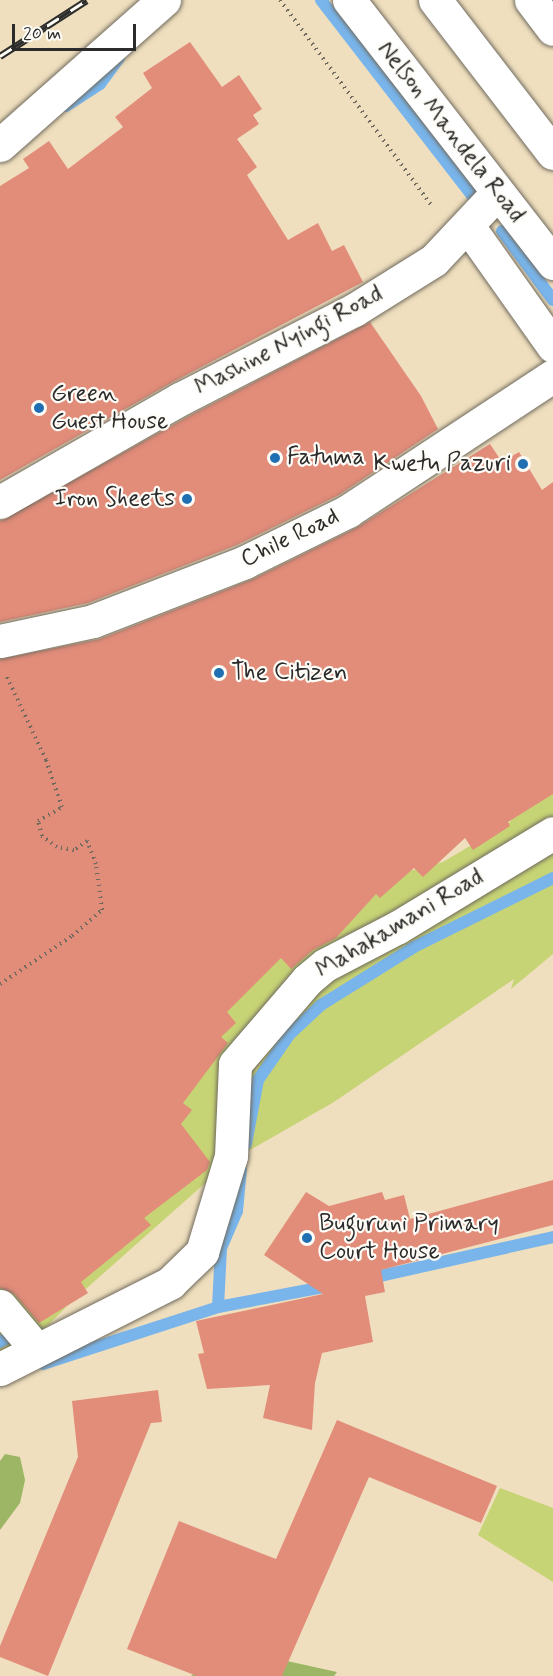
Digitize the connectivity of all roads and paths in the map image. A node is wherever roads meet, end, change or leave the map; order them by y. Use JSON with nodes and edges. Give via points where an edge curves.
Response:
{"nodes":[{"id":1,"x":164,"y":0,"type":"edge"},
{"id":2,"x":280,"y":0,"type":"edge"},
{"id":3,"x":349,"y":0,"type":"edge"},
{"id":4,"x":435,"y":0,"type":"edge"},
{"id":5,"x":531,"y":0,"type":"edge"},
{"id":6,"x":553,"y":29,"type":"edge"},
{"id":7,"x":0,"y":145,"type":"edge"},
{"id":8,"x":553,"y":153,"type":"edge"},
{"id":9,"x":497,"y":193,"type":"junction"},
{"id":10,"x":461,"y":231,"type":"junction"},
{"id":11,"x":553,"y":263,"type":"edge"},
{"id":12,"x":553,"y":346,"type":"edge"},
{"id":13,"x":553,"y":376,"type":"edge"},
{"id":14,"x":0,"y":502,"type":"edge"},
{"id":15,"x":0,"y":641,"type":"edge"},
{"id":16,"x":14,"y":673,"type":"dead end"},
{"id":17,"x":553,"y":833,"type":"edge"},
{"id":18,"x":0,"y":984,"type":"edge"},
{"id":19,"x":0,"y":1306,"type":"edge"},
{"id":20,"x":37,"y":1350,"type":"junction"},
{"id":21,"x":0,"y":1369,"type":"edge"}],
"edges":[{"from":1,"to":7,"type":"street"},
{"from":2,"to":10,"type":"path"},
{"from":3,"to":9,"type":"street","name":"Nelson Mandela Road"},
{"from":4,"to":8,"type":"street"},
{"from":5,"to":6,"type":"street"},
{"from":9,"to":10,"type":"street","name":"Mashine Nyingi Road"},
{"from":9,"to":11,"type":"street","name":"Nelson Mandela Road"},
{"from":10,"to":12,"type":"street"},
{"from":10,"to":14,"type":"street","name":"Mashine Nyingi Road","via":[[434,260],[354,310],[180,399]]},
{"from":13,"to":15,"type":"street","name":"Chile Road","via":[[348,511],[245,562],[93,621]]},
{"from":16,"to":18,"type":"path","via":[[7,677],[46,760],[62,807],[38,821],[42,836],[57,847],[75,850],[87,841],[96,864],[102,910],[72,936]]},
{"from":17,"to":20,"type":"street","name":"Mahakamani Road","via":[[398,927],[325,965],[307,980],[235,1064],[231,1156],[202,1252],[170,1283]]},
{"from":19,"to":20,"type":"street"},
{"from":20,"to":21,"type":"street","name":"Mahakamani Road"}]}
